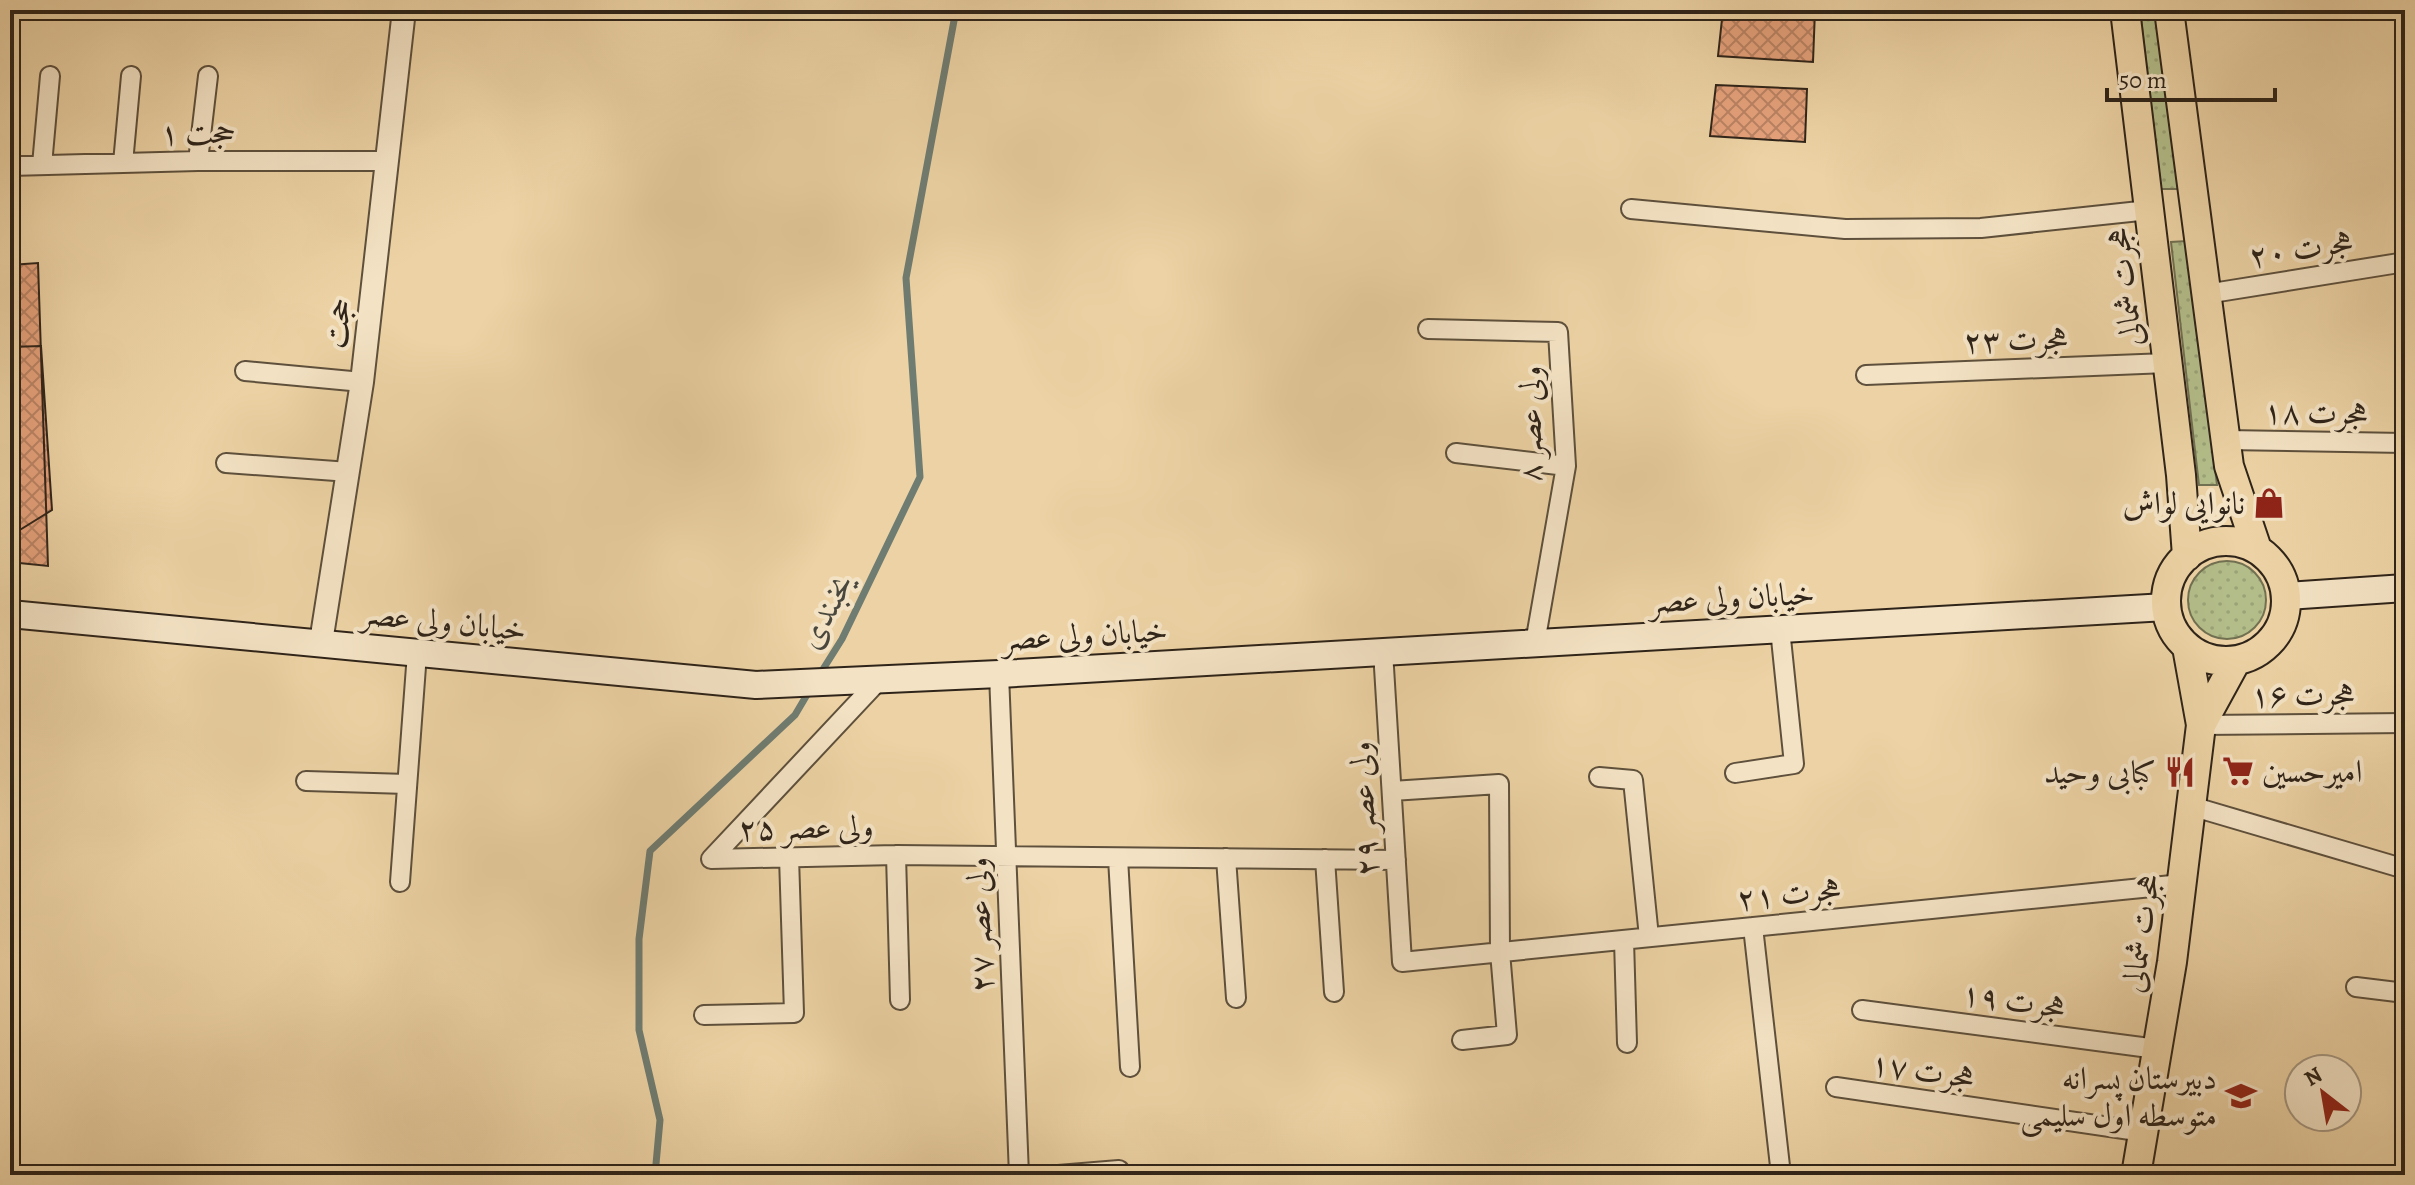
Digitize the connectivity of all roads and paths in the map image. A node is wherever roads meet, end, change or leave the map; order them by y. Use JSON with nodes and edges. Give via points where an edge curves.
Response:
{"nodes":[{"id":1,"x":404,"y":10,"type":"edge"},
{"id":2,"x":2125,"y":10,"type":"edge"},
{"id":3,"x":2169,"y":10,"type":"edge"},
{"id":4,"x":50,"y":76,"type":"dead end"},
{"id":5,"x":131,"y":76,"type":"dead end"},
{"id":6,"x":208,"y":76,"type":"dead end"},
{"id":7,"x":198,"y":161,"type":"junction"},
{"id":8,"x":388,"y":161,"type":"junction"},
{"id":9,"x":123,"y":163,"type":"junction"},
{"id":10,"x":42,"y":165,"type":"junction"},
{"id":11,"x":10,"y":166,"type":"edge"},
{"id":12,"x":1631,"y":209,"type":"dead end"},
{"id":13,"x":2149,"y":210,"type":"junction"},
{"id":14,"x":2405,"y":262,"type":"edge"},
{"id":15,"x":2206,"y":294,"type":"junction"},
{"id":16,"x":1428,"y":329,"type":"dead end"},
{"id":17,"x":2167,"y":363,"type":"junction"},
{"id":18,"x":245,"y":371,"type":"dead end"},
{"id":19,"x":1866,"y":375,"type":"dead end"},
{"id":20,"x":362,"y":382,"type":"junction"},
{"id":21,"x":2226,"y":440,"type":"junction"},
{"id":22,"x":2405,"y":443,"type":"edge"},
{"id":23,"x":1456,"y":453,"type":"dead end"},
{"id":24,"x":226,"y":463,"type":"dead end"},
{"id":25,"x":1566,"y":466,"type":"junction"},
{"id":26,"x":349,"y":472,"type":"junction"},
{"id":27,"x":2257,"y":549,"type":"junction"},
{"id":28,"x":2187,"y":556,"type":"junction"},
{"id":29,"x":2405,"y":588,"type":"edge"},
{"id":30,"x":2287,"y":596,"type":"junction"},
{"id":31,"x":2166,"y":607,"type":"junction"},
{"id":32,"x":10,"y":614,"type":"edge"},
{"id":33,"x":1780,"y":629,"type":"junction"},
{"id":34,"x":321,"y":642,"type":"junction"},
{"id":35,"x":1535,"y":643,"type":"junction"},
{"id":36,"x":2187,"y":647,"type":"junction"},
{"id":37,"x":1383,"y":651,"type":"junction"},
{"id":38,"x":417,"y":653,"type":"junction"},
{"id":39,"x":2236,"y":661,"type":"junction"},
{"id":40,"x":999,"y":674,"type":"junction"},
{"id":41,"x":880,"y":679,"type":"junction"},
{"id":42,"x":2405,"y":723,"type":"edge"},
{"id":43,"x":2201,"y":725,"type":"junction"},
{"id":44,"x":1735,"y":773,"type":"dead end"},
{"id":45,"x":1599,"y":777,"type":"dead end"},
{"id":46,"x":306,"y":781,"type":"dead end"},
{"id":47,"x":407,"y":784,"type":"junction"},
{"id":48,"x":1392,"y":791,"type":"junction"},
{"id":49,"x":2191,"y":806,"type":"junction"},
{"id":50,"x":896,"y":855,"type":"junction"},
{"id":51,"x":1006,"y":856,"type":"junction"},
{"id":52,"x":789,"y":857,"type":"junction"},
{"id":53,"x":1118,"y":858,"type":"junction"},
{"id":54,"x":1226,"y":858,"type":"junction"},
{"id":55,"x":1325,"y":859,"type":"junction"},
{"id":56,"x":1396,"y":860,"type":"junction"},
{"id":57,"x":2405,"y":869,"type":"edge"},
{"id":58,"x":400,"y":882,"type":"dead end"},
{"id":59,"x":2182,"y":884,"type":"junction"},
{"id":60,"x":1753,"y":927,"type":"junction"},
{"id":61,"x":1649,"y":937,"type":"junction"},
{"id":62,"x":1624,"y":940,"type":"junction"},
{"id":63,"x":1500,"y":952,"type":"junction"},
{"id":64,"x":1402,"y":962,"type":"joint"},
{"id":65,"x":2356,"y":987,"type":"dead end"},
{"id":66,"x":1334,"y":992,"type":"dead end"},
{"id":67,"x":2405,"y":993,"type":"edge"},
{"id":68,"x":1236,"y":998,"type":"dead end"},
{"id":69,"x":900,"y":1000,"type":"dead end"},
{"id":70,"x":1862,"y":1010,"type":"dead end"},
{"id":71,"x":704,"y":1015,"type":"dead end"},
{"id":72,"x":1462,"y":1040,"type":"dead end"},
{"id":73,"x":1627,"y":1043,"type":"dead end"},
{"id":74,"x":2157,"y":1049,"type":"junction"},
{"id":75,"x":1130,"y":1067,"type":"dead end"},
{"id":76,"x":1836,"y":1087,"type":"dead end"},
{"id":77,"x":2144,"y":1132,"type":"junction"},
{"id":78,"x":1119,"y":1170,"type":"dead end"},
{"id":79,"x":1019,"y":1175,"type":"edge"},
{"id":80,"x":1058,"y":1175,"type":"edge"},
{"id":81,"x":1781,"y":1175,"type":"edge"},
{"id":82,"x":2136,"y":1175,"type":"edge"}],
"edges":[{"from":1,"to":8,"type":"street","name":"حجت"},
{"from":2,"to":13,"type":"main road","name":"هجرت شمالی"},
{"from":3,"to":15,"type":"main road"},
{"from":4,"to":10,"type":"street"},
{"from":5,"to":9,"type":"street"},
{"from":6,"to":7,"type":"street"},
{"from":7,"to":8,"type":"street","name":"حجت ۱"},
{"from":7,"to":9,"type":"street","name":"حجت ۱"},
{"from":8,"to":20,"type":"street","name":"حجت"},
{"from":9,"to":10,"type":"street","name":"حجت ۱"},
{"from":10,"to":11,"type":"street","name":"حجت ۱"},
{"from":12,"to":13,"type":"street","via":[[1845,229],[1981,228]]},
{"from":13,"to":17,"type":"main road","name":"هجرت شمالی"},
{"from":14,"to":15,"type":"street","name":"هجرت ۲۰"},
{"from":15,"to":21,"type":"main road"},
{"from":16,"to":25,"type":"street","name":"ولی عصر ۸","via":[[1558,332]]},
{"from":17,"to":19,"type":"street","name":"هجرت ۲۳"},
{"from":17,"to":28,"type":"main road","name":"هجرت شمالی"},
{"from":18,"to":20,"type":"street"},
{"from":20,"to":26,"type":"street","name":"حجت"},
{"from":21,"to":22,"type":"street","name":"هجرت ۱۸"},
{"from":21,"to":27,"type":"main road","via":[[2229,466]]},
{"from":23,"to":25,"type":"street"},
{"from":24,"to":26,"type":"street"},
{"from":25,"to":35,"type":"street","name":"ولی عصر ۸"},
{"from":26,"to":34,"type":"street","name":"حجت"},
{"from":27,"to":28,"type":"main road","via":[[2221,541]]},
{"from":27,"to":30,"type":"main road","via":[[2272,561]]},
{"from":28,"to":31,"type":"main road","via":[[2171,579]]},
{"from":29,"to":30,"type":"main road"},
{"from":30,"to":39,"type":"main road","via":[[2279,630],[2268,645]]},
{"from":31,"to":33,"type":"main road","name":"خیابان ولی عصر"},
{"from":31,"to":36,"type":"main road","via":[[2169,622]]},
{"from":32,"to":34,"type":"main road","name":"خیابان ولی عصر"},
{"from":33,"to":35,"type":"main road","name":"خیابان ولی عصر"},
{"from":33,"to":44,"type":"street","via":[[1794,764]]},
{"from":34,"to":38,"type":"main road","name":"خیابان ولی عصر"},
{"from":35,"to":37,"type":"main road","name":"خیابان ولی عصر"},
{"from":36,"to":39,"type":"main road","via":[[2210,659]]},
{"from":36,"to":43,"type":"main road"},
{"from":37,"to":40,"type":"main road","name":"خیابان ولی عصر"},
{"from":37,"to":48,"type":"street","name":"ولی عصر ۲۹"},
{"from":38,"to":41,"type":"main road","name":"خیابان ولی عصر","via":[[756,685]]},
{"from":38,"to":47,"type":"street"},
{"from":39,"to":43,"type":"main road","name":"هجرت شمالی"},
{"from":40,"to":41,"type":"main road","name":"خیابان ولی عصر"},
{"from":40,"to":51,"type":"street","name":"ولی عصر ۲۷"},
{"from":41,"to":52,"type":"street","name":"ولی عصر ۲۵","via":[[711,859]]},
{"from":42,"to":43,"type":"street","name":"هجرت ۱۶"},
{"from":43,"to":49,"type":"main road","name":"هجرت شمالی"},
{"from":45,"to":61,"type":"street","via":[[1633,780]]},
{"from":46,"to":47,"type":"street"},
{"from":47,"to":58,"type":"street"},
{"from":48,"to":56,"type":"street","name":"ولی عصر ۲۹"},
{"from":48,"to":63,"type":"street","via":[[1499,784]]},
{"from":49,"to":57,"type":"street"},
{"from":49,"to":59,"type":"main road","name":"هجرت شمالی"},
{"from":50,"to":51,"type":"street","name":"ولی عصر ۲۵"},
{"from":50,"to":52,"type":"street","name":"ولی عصر ۲۵"},
{"from":50,"to":69,"type":"street"},
{"from":51,"to":53,"type":"street","name":"ولی عصر ۲۵"},
{"from":51,"to":79,"type":"street","name":"ولی عصر ۲۷"},
{"from":52,"to":71,"type":"street","via":[[794,1013]]},
{"from":53,"to":54,"type":"street","name":"ولی عصر ۲۵"},
{"from":53,"to":75,"type":"street"},
{"from":54,"to":55,"type":"street","name":"ولی عصر ۲۵"},
{"from":54,"to":68,"type":"street"},
{"from":55,"to":56,"type":"street","name":"ولی عصر ۲۵"},
{"from":55,"to":66,"type":"street"},
{"from":56,"to":64,"type":"street","name":"ولی عصر ۲۹"},
{"from":59,"to":60,"type":"street","name":"هجرت ۲۱"},
{"from":59,"to":74,"type":"main road","name":"هجرت شمالی"},
{"from":60,"to":61,"type":"street","name":"هجرت ۲۱"},
{"from":60,"to":81,"type":"street"},
{"from":61,"to":62,"type":"street","name":"هجرت ۲۱"},
{"from":62,"to":63,"type":"street","name":"هجرت ۲۱"},
{"from":62,"to":73,"type":"street"},
{"from":63,"to":64,"type":"street","name":"هجرت ۲۱"},
{"from":63,"to":72,"type":"street","via":[[1507,1035]]},
{"from":65,"to":67,"type":"street"},
{"from":70,"to":74,"type":"street","name":"هجرت ۱۹"},
{"from":74,"to":77,"type":"main road","name":"هجرت شمالی"},
{"from":76,"to":77,"type":"street","name":"هجرت ۱۷"},
{"from":77,"to":82,"type":"main road","name":"هجرت شمالی"},
{"from":78,"to":80,"type":"street"}]}
